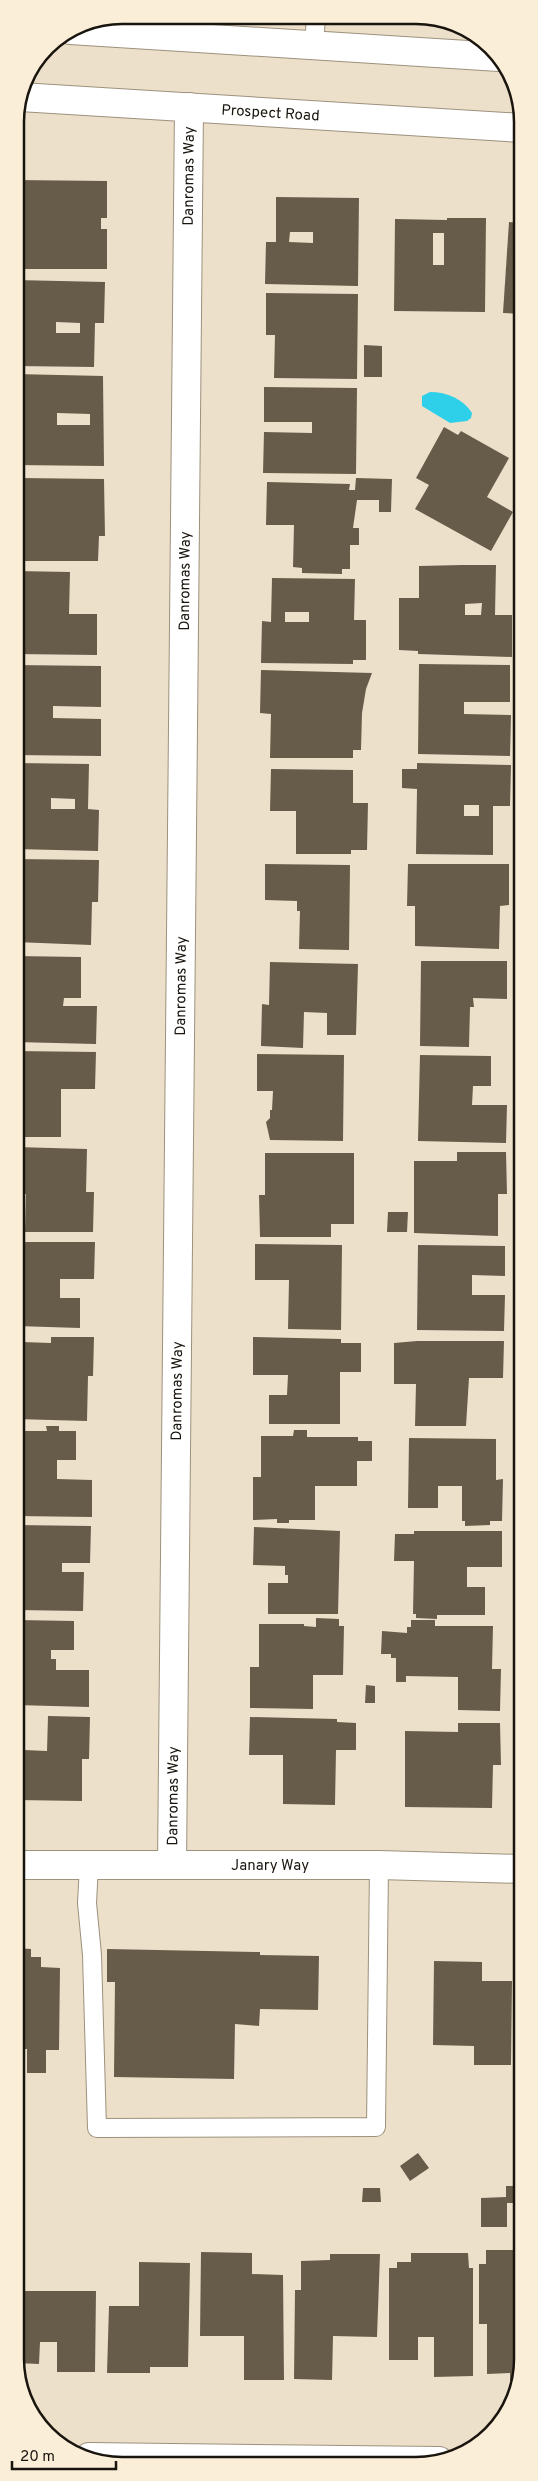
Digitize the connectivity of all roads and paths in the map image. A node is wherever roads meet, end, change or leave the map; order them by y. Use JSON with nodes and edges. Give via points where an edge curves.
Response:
{"nodes":[{"id":1,"x":315,"y":24,"type":"edge"},
{"id":2,"x":84,"y":31,"type":"edge"},
{"id":3,"x":314,"y":46,"type":"junction"},
{"id":4,"x":489,"y":56,"type":"edge"},
{"id":5,"x":27,"y":97,"type":"edge"},
{"id":6,"x":189,"y":107,"type":"junction"},
{"id":7,"x":514,"y":127,"type":"edge"},
{"id":8,"x":24,"y":1865,"type":"edge"},
{"id":9,"x":89,"y":1865,"type":"junction"},
{"id":10,"x":172,"y":1865,"type":"junction"},
{"id":11,"x":379,"y":1865,"type":"junction"},
{"id":12,"x":514,"y":1869,"type":"edge"}],
"edges":[{"from":1,"to":3,"type":"lane"},
{"from":2,"to":3,"type":"street"},
{"from":3,"to":4,"type":"street"},
{"from":5,"to":6,"type":"street","name":"Prospect Road"},
{"from":6,"to":7,"type":"street","name":"Prospect Road"},
{"from":6,"to":10,"type":"street","name":"Danromas Way"},
{"from":8,"to":9,"type":"street","name":"Janary Way"},
{"from":9,"to":10,"type":"street","name":"Janary Way"},
{"from":9,"to":11,"type":"lane","via":[[87,1903],[92,1955],[97,2128],[376,2127]]},
{"from":10,"to":11,"type":"street","name":"Janary Way"},
{"from":11,"to":12,"type":"street","name":"Janary Way"}]}
